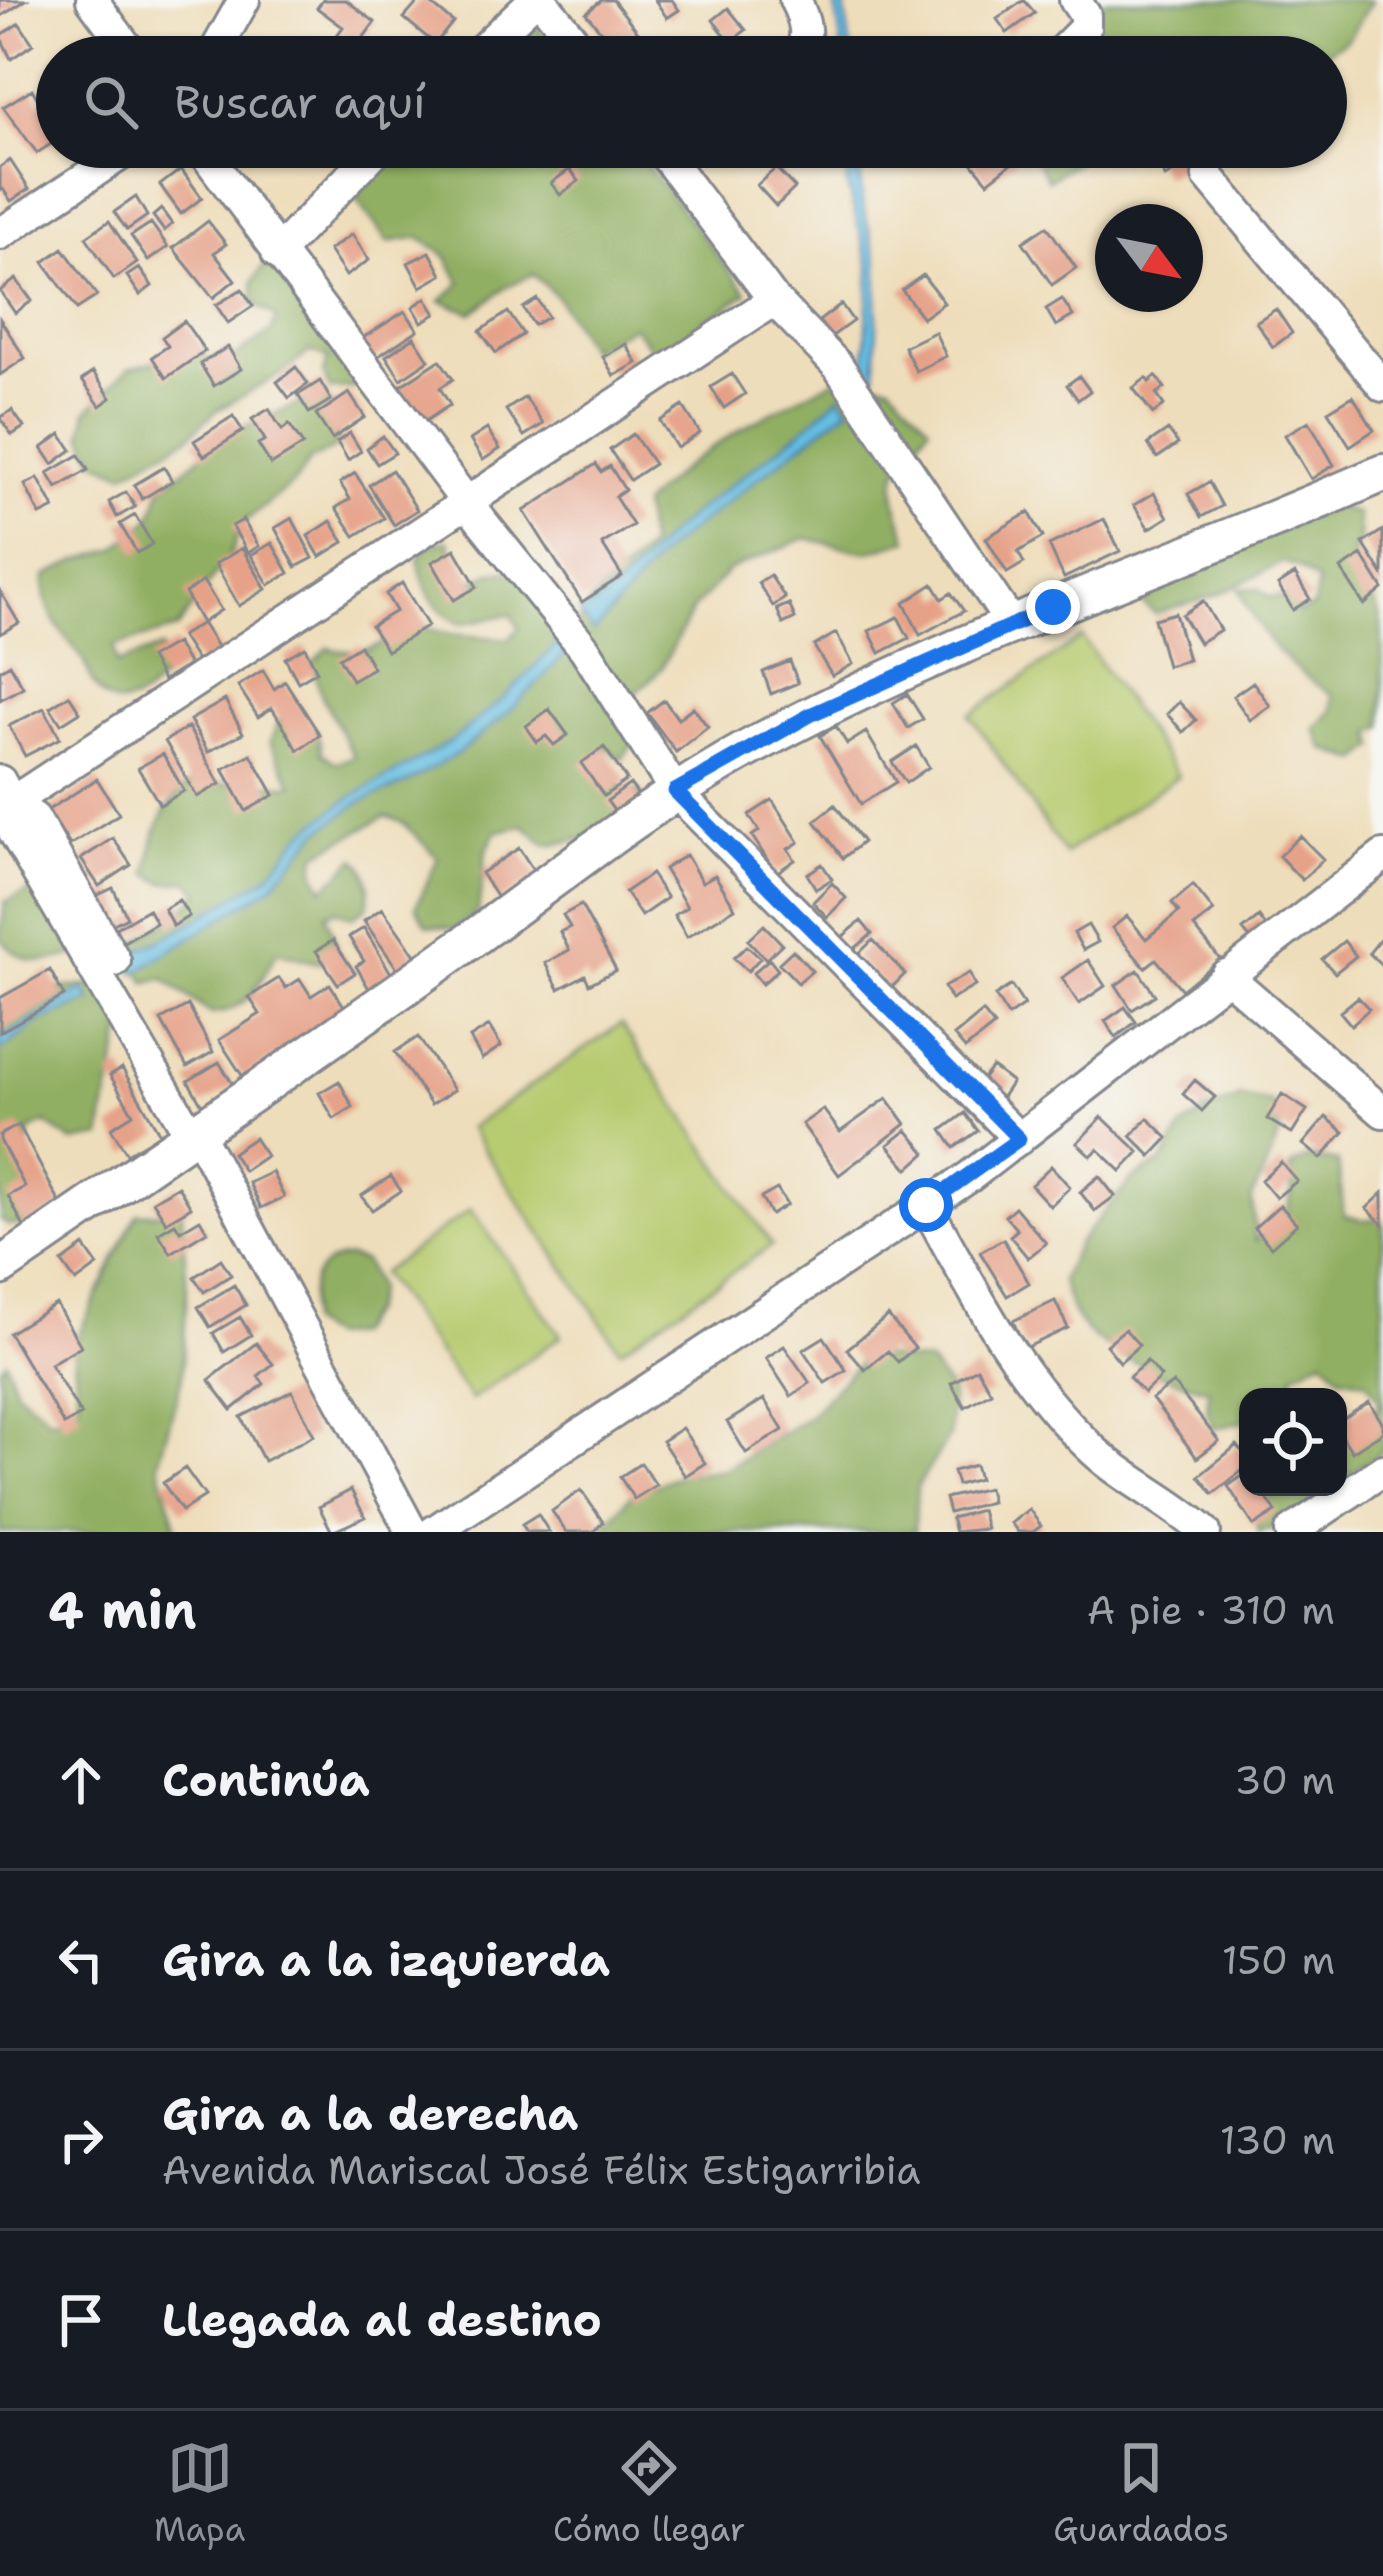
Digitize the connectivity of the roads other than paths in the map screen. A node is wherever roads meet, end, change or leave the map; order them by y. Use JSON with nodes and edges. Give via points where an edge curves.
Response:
{"nodes":[{"id":1,"x":92,"y":0,"type":"edge"},
{"id":2,"x":244,"y":0,"type":"edge"},
{"id":3,"x":538,"y":0,"type":"edge"},
{"id":4,"x":794,"y":0,"type":"edge"},
{"id":5,"x":1075,"y":0,"type":"edge"},
{"id":6,"x":119,"y":36,"type":"edge"},
{"id":7,"x":224,"y":36,"type":"edge"},
{"id":8,"x":498,"y":36,"type":"edge"},
{"id":9,"x":569,"y":36,"type":"edge"},
{"id":10,"x":805,"y":36,"type":"edge"},
{"id":11,"x":1077,"y":36,"type":"edge"},
{"id":12,"x":100,"y":168,"type":"edge"},
{"id":13,"x":215,"y":168,"type":"edge"},
{"id":14,"x":359,"y":168,"type":"edge"},
{"id":15,"x":675,"y":168,"type":"edge"},
{"id":16,"x":1208,"y":176,"type":"dead end"},
{"id":17,"x":0,"y":234,"type":"edge"},
{"id":18,"x":277,"y":253,"type":"junction"},
{"id":19,"x":774,"y":300,"type":"junction"},
{"id":20,"x":1383,"y":386,"type":"edge"},
{"id":21,"x":1383,"y":473,"type":"edge"},
{"id":22,"x":466,"y":503,"type":"junction"},
{"id":23,"x":1012,"y":625,"type":"junction"},
{"id":24,"x":675,"y":791,"type":"junction"},
{"id":25,"x":4,"y":798,"type":"edge"},
{"id":26,"x":1383,"y":856,"type":"edge"},
{"id":27,"x":1226,"y":974,"type":"junction"},
{"id":28,"x":1383,"y":1112,"type":"edge"},
{"id":29,"x":197,"y":1132,"type":"junction"},
{"id":30,"x":1019,"y":1139,"type":"junction"},
{"id":31,"x":926,"y":1205,"type":"junction"},
{"id":32,"x":0,"y":1267,"type":"edge"},
{"id":33,"x":1383,"y":1470,"type":"edge"},
{"id":34,"x":412,"y":1532,"type":"edge"},
{"id":35,"x":433,"y":1532,"type":"edge"},
{"id":36,"x":1205,"y":1532,"type":"edge"},
{"id":37,"x":1292,"y":1532,"type":"edge"}],
"edges":[{"from":1,"to":6,"type":"street"},
{"from":2,"to":7,"type":"street"},
{"from":3,"to":8,"type":"street"},
{"from":3,"to":9,"type":"street"},
{"from":4,"to":10,"type":"street"},
{"from":5,"to":11,"type":"street","via":[[1085,28]]},
{"from":12,"to":17,"type":"street"},
{"from":13,"to":18,"type":"street"},
{"from":14,"to":18,"type":"street"},
{"from":15,"to":19,"type":"street"},
{"from":16,"to":20,"type":"street"},
{"from":18,"to":22,"type":"street"},
{"from":19,"to":22,"type":"street"},
{"from":19,"to":23,"type":"street","via":[[838,366]]},
{"from":21,"to":23,"type":"main road"},
{"from":22,"to":24,"type":"street","via":[[584,649]]},
{"from":22,"to":25,"type":"street"},
{"from":23,"to":24,"type":"main road","via":[[812,714]]},
{"from":24,"to":29,"type":"main road"},
{"from":24,"to":30,"type":"street"},
{"from":25,"to":29,"type":"street","via":[[14,832],[197,1113]]},
{"from":26,"to":27,"type":"street"},
{"from":27,"to":28,"type":"street"},
{"from":27,"to":30,"type":"street"},
{"from":29,"to":32,"type":"main road"},
{"from":29,"to":34,"type":"street"},
{"from":30,"to":31,"type":"street"},
{"from":31,"to":35,"type":"street"},
{"from":31,"to":36,"type":"street","via":[[1029,1382],[1095,1452]]},
{"from":33,"to":37,"type":"street"}]}
